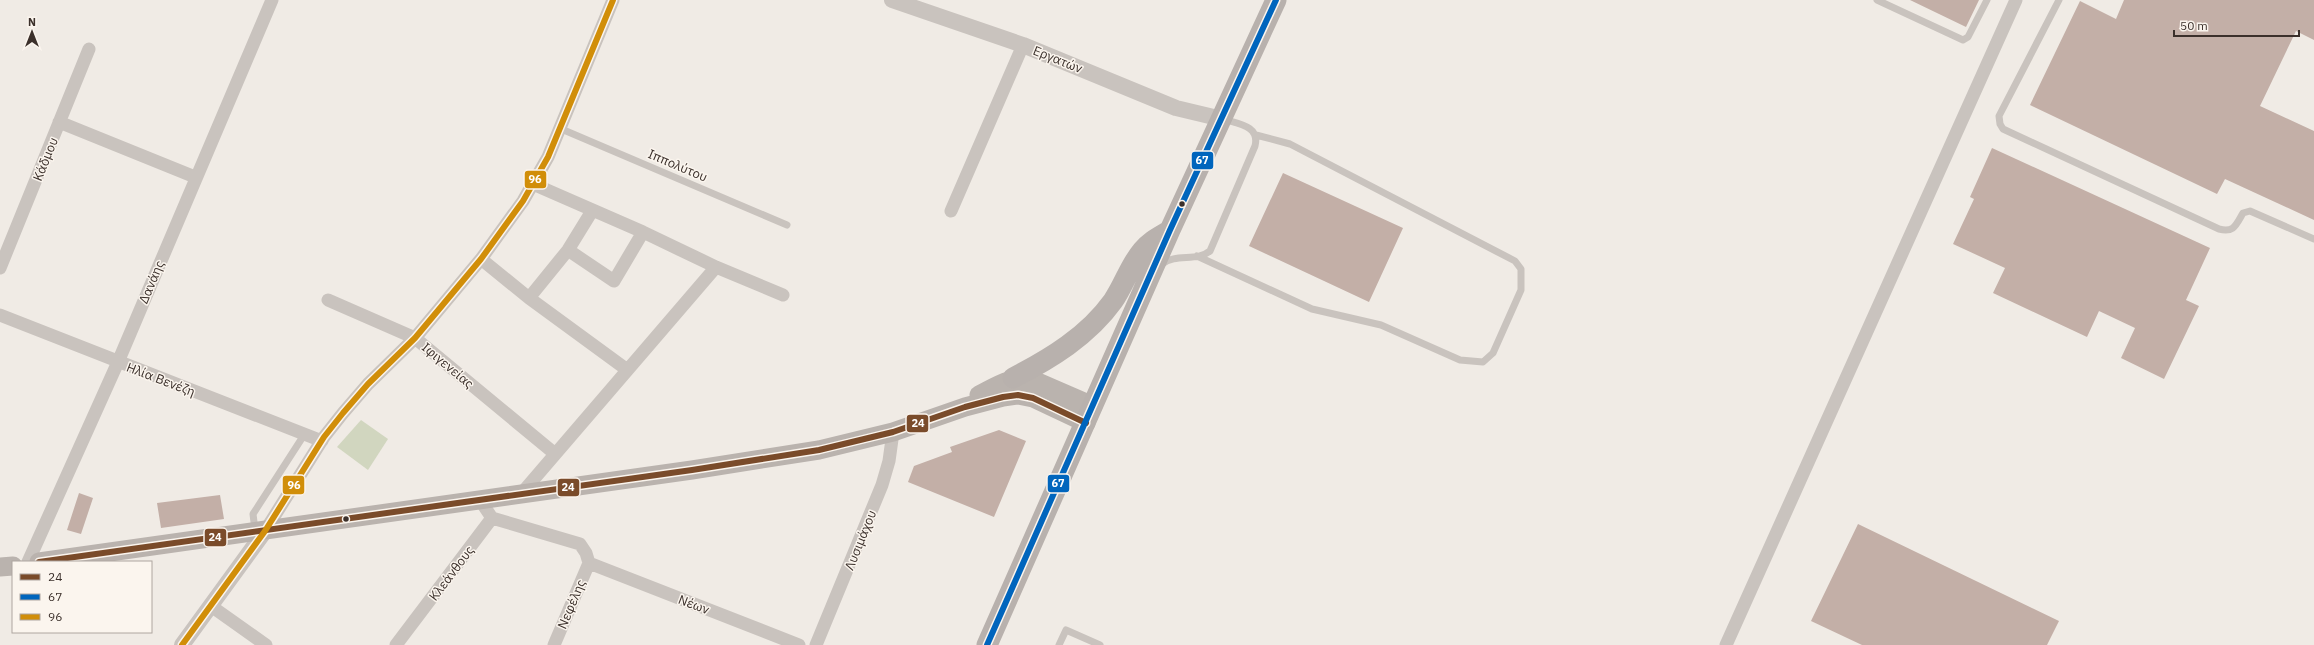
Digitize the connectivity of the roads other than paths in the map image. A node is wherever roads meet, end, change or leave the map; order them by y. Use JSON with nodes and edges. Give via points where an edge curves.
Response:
{"nodes":[{"id":1,"x":272,"y":0,"type":"edge"},
{"id":2,"x":613,"y":0,"type":"edge"},
{"id":3,"x":892,"y":0,"type":"edge"},
{"id":4,"x":1276,"y":0,"type":"edge"},
{"id":5,"x":1878,"y":0,"type":"edge"},
{"id":6,"x":1987,"y":0,"type":"edge"},
{"id":7,"x":2016,"y":0,"type":"edge"},
{"id":8,"x":2060,"y":0,"type":"edge"},
{"id":9,"x":1023,"y":45,"type":"junction"},
{"id":10,"x":89,"y":49,"type":"dead end"},
{"id":11,"x":1222,"y":119,"type":"junction"},
{"id":12,"x":60,"y":122,"type":"junction"},
{"id":13,"x":560,"y":128,"type":"junction"},
{"id":14,"x":1256,"y":135,"type":"junction"},
{"id":15,"x":195,"y":177,"type":"junction"},
{"id":16,"x":533,"y":184,"type":"junction"},
{"id":17,"x":592,"y":211,"type":"junction"},
{"id":18,"x":951,"y":211,"type":"dead end"},
{"id":19,"x":787,"y":225,"type":"dead end"},
{"id":20,"x":1170,"y":230,"type":"junction"},
{"id":21,"x":643,"y":232,"type":"junction"},
{"id":22,"x":2314,"y":239,"type":"edge"},
{"id":23,"x":568,"y":250,"type":"junction"},
{"id":24,"x":1197,"y":256,"type":"junction"},
{"id":25,"x":481,"y":259,"type":"junction"},
{"id":26,"x":716,"y":267,"type":"junction"},
{"id":27,"x":0,"y":268,"type":"edge"},
{"id":28,"x":1151,"y":273,"type":"junction"},
{"id":29,"x":783,"y":294,"type":"dead end"},
{"id":30,"x":528,"y":298,"type":"junction"},
{"id":31,"x":328,"y":300,"type":"dead end"},
{"id":32,"x":0,"y":315,"type":"edge"},
{"id":33,"x":415,"y":338,"type":"junction"},
{"id":34,"x":118,"y":362,"type":"junction"},
{"id":35,"x":626,"y":369,"type":"junction"},
{"id":36,"x":1013,"y":378,"type":"junction"},
{"id":37,"x":1090,"y":414,"type":"junction"},
{"id":38,"x":937,"y":417,"type":"junction"},
{"id":39,"x":893,"y":432,"type":"junction"},
{"id":40,"x":304,"y":435,"type":"junction"},
{"id":41,"x":322,"y":441,"type":"junction"},
{"id":42,"x":554,"y":453,"type":"junction"},
{"id":43,"x":521,"y":494,"type":"junction"},
{"id":44,"x":480,"y":500,"type":"junction"},
{"id":45,"x":492,"y":518,"type":"junction"},
{"id":46,"x":261,"y":532,"type":"junction"},
{"id":47,"x":28,"y":561,"type":"edge"},
{"id":48,"x":46,"y":561,"type":"edge"},
{"id":49,"x":588,"y":563,"type":"junction"},
{"id":50,"x":12,"y":566,"type":"edge"},
{"id":51,"x":0,"y":568,"type":"edge"},
{"id":52,"x":211,"y":606,"type":"junction"},
{"id":53,"x":1090,"y":643,"type":"edge"},
{"id":54,"x":182,"y":645,"type":"edge"},
{"id":55,"x":266,"y":645,"type":"edge"},
{"id":56,"x":396,"y":645,"type":"edge"},
{"id":57,"x":554,"y":645,"type":"edge"},
{"id":58,"x":799,"y":645,"type":"edge"},
{"id":59,"x":816,"y":645,"type":"edge"},
{"id":60,"x":987,"y":645,"type":"edge"},
{"id":61,"x":1059,"y":645,"type":"edge"},
{"id":62,"x":1100,"y":645,"type":"edge"},
{"id":63,"x":1726,"y":645,"type":"edge"}],
"edges":[{"from":1,"to":15,"type":"street","name":"Δανάης"},
{"from":2,"to":13,"type":"street"},
{"from":3,"to":9,"type":"street","name":"Εργατών"},
{"from":4,"to":11,"type":"main road"},
{"from":5,"to":6,"type":"lane","via":[[1963,40],[1968,37]]},
{"from":7,"to":63,"type":"street"},
{"from":8,"to":22,"type":"lane","via":[[1999,116],[2003,129],[2219,229],[2228,232],[2234,229],[2243,213],[2250,211]]},
{"from":9,"to":11,"type":"street","name":"Εργατών","via":[[1176,108]]},
{"from":9,"to":18,"type":"street"},
{"from":10,"to":12,"type":"street","name":"Κάδμου"},
{"from":11,"to":14,"type":"lane","via":[[1250,128]]},
{"from":11,"to":20,"type":"main road"},
{"from":12,"to":15,"type":"street"},
{"from":12,"to":27,"type":"street","name":"Κάδμου"},
{"from":13,"to":16,"type":"street"},
{"from":13,"to":19,"type":"lane","name":"Ιππολύτου"},
{"from":14,"to":24,"type":"lane","via":[[1255,146],[1210,251]]},
{"from":14,"to":24,"type":"lane","via":[[1290,144],[1515,261],[1521,269],[1521,290],[1493,353],[1483,362],[1460,360],[1381,325],[1312,309]]},
{"from":15,"to":34,"type":"street","name":"Δανάης"},
{"from":16,"to":17,"type":"street"},
{"from":16,"to":25,"type":"street"},
{"from":17,"to":21,"type":"street"},
{"from":17,"to":23,"type":"street"},
{"from":20,"to":28,"type":"main road"},
{"from":20,"to":36,"type":"main road","via":[[1150,242],[1141,252],[1112,301],[1093,324],[1056,354]]},
{"from":21,"to":23,"type":"street","via":[[614,281]]},
{"from":21,"to":26,"type":"street"},
{"from":23,"to":30,"type":"street"},
{"from":24,"to":28,"type":"lane","via":[[1168,259]]},
{"from":25,"to":30,"type":"street"},
{"from":25,"to":33,"type":"street"},
{"from":26,"to":29,"type":"street"},
{"from":26,"to":35,"type":"street"},
{"from":28,"to":37,"type":"main road"},
{"from":30,"to":35,"type":"street"},
{"from":31,"to":33,"type":"street","name":"Ιφιγενείας"},
{"from":32,"to":34,"type":"street","name":"Ηλία Βενέζη"},
{"from":33,"to":41,"type":"street","via":[[368,384]]},
{"from":33,"to":42,"type":"street","name":"Ιφιγενείας"},
{"from":34,"to":40,"type":"street","name":"Ηλία Βενέζη"},
{"from":34,"to":47,"type":"street","name":"Δανάης"},
{"from":35,"to":42,"type":"street"},
{"from":36,"to":37,"type":"main road","via":[[1033,380]]},
{"from":36,"to":38,"type":"main road"},
{"from":37,"to":38,"type":"main road","via":[[1026,396],[995,398]]},
{"from":37,"to":60,"type":"main road"},
{"from":38,"to":39,"type":"main road"},
{"from":39,"to":43,"type":"main road","via":[[812,452]]},
{"from":39,"to":59,"type":"street","name":"Λυσιμάχου","via":[[889,461],[882,484]]},
{"from":40,"to":41,"type":"street","name":"Ηλία Βενέζη"},
{"from":40,"to":46,"type":"lane","via":[[253,514]]},
{"from":41,"to":46,"type":"street"},
{"from":42,"to":43,"type":"street"},
{"from":43,"to":44,"type":"main road"},
{"from":44,"to":45,"type":"street"},
{"from":44,"to":46,"type":"main road"},
{"from":45,"to":49,"type":"street","via":[[580,544],[586,553]]},
{"from":45,"to":56,"type":"street","name":"Κλεάνθους"},
{"from":46,"to":48,"type":"main road"},
{"from":46,"to":52,"type":"street"},
{"from":49,"to":57,"type":"street","name":"Νεφέλης"},
{"from":49,"to":58,"type":"street","name":"Νέων"},
{"from":50,"to":51,"type":"main road"},
{"from":52,"to":54,"type":"street"},
{"from":52,"to":55,"type":"street"},
{"from":53,"to":61,"type":"lane","via":[[1066,630]]},
{"from":53,"to":62,"type":"lane"}]}
